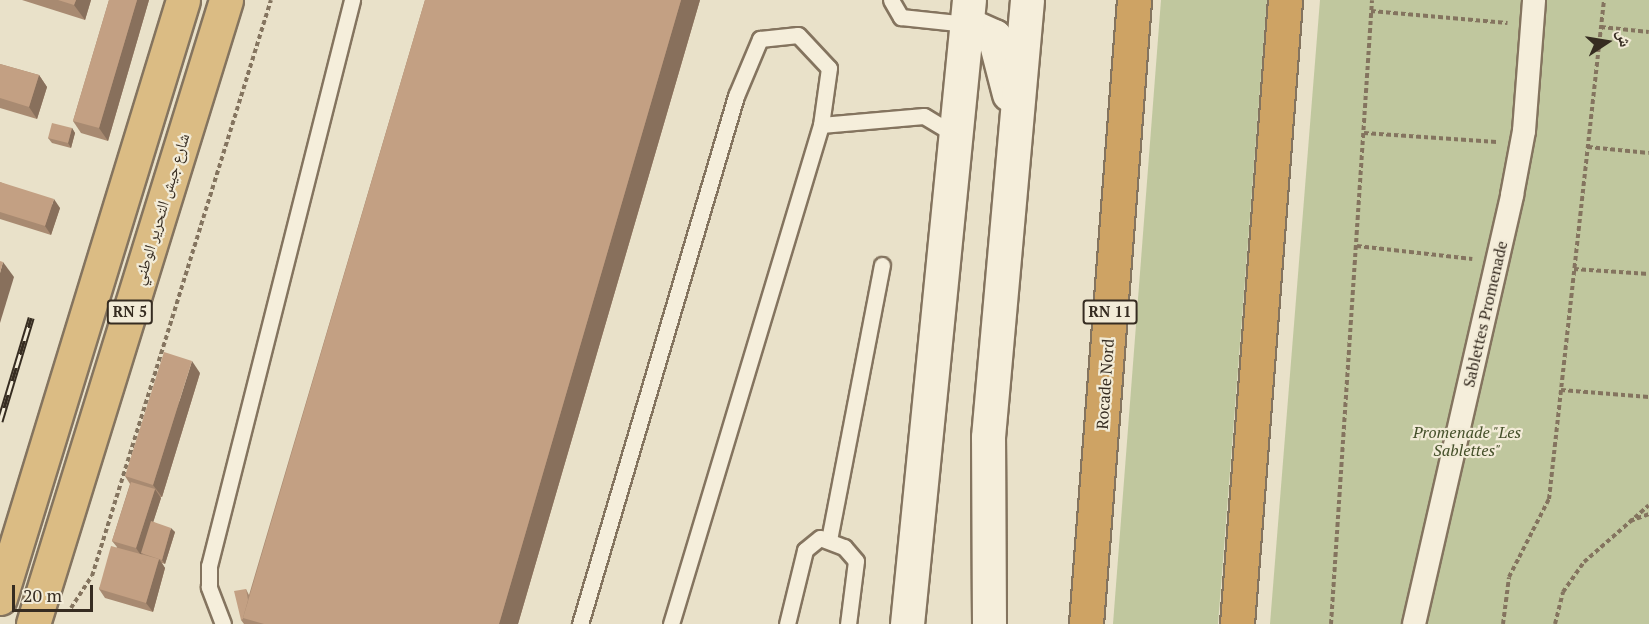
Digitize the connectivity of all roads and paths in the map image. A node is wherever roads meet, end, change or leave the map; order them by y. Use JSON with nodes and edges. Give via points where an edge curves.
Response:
{"nodes":[{"id":1,"x":183,"y":0,"type":"edge"},
{"id":2,"x":226,"y":0,"type":"edge"},
{"id":3,"x":271,"y":0,"type":"edge"},
{"id":4,"x":352,"y":0,"type":"edge"},
{"id":5,"x":891,"y":0,"type":"edge"},
{"id":6,"x":1027,"y":0,"type":"edge"},
{"id":7,"x":1134,"y":0,"type":"edge"},
{"id":8,"x":1285,"y":0,"type":"edge"},
{"id":9,"x":1372,"y":0,"type":"edge"},
{"id":10,"x":1534,"y":0,"type":"edge"},
{"id":11,"x":1604,"y":0,"type":"edge"},
{"id":12,"x":1371,"y":11,"type":"junction"},
{"id":13,"x":968,"y":12,"type":"edge"},
{"id":14,"x":1532,"y":25,"type":"junction"},
{"id":15,"x":1601,"y":27,"type":"junction"},
{"id":16,"x":1649,"y":32,"type":"edge"},
{"id":17,"x":1016,"y":123,"type":"junction"},
{"id":18,"x":821,"y":125,"type":"junction"},
{"id":19,"x":1364,"y":133,"type":"junction"},
{"id":20,"x":956,"y":135,"type":"junction"},
{"id":21,"x":1522,"y":144,"type":"junction"},
{"id":22,"x":1588,"y":147,"type":"junction"},
{"id":23,"x":1649,"y":153,"type":"edge"},
{"id":24,"x":1357,"y":246,"type":"junction"},
{"id":25,"x":1497,"y":262,"type":"junction"},
{"id":26,"x":882,"y":265,"type":"dead end"},
{"id":27,"x":1574,"y":269,"type":"junction"},
{"id":28,"x":1649,"y":274,"type":"edge"},
{"id":29,"x":1561,"y":390,"type":"junction"},
{"id":30,"x":1649,"y":397,"type":"edge"},
{"id":31,"x":1649,"y":506,"type":"edge"},
{"id":32,"x":1649,"y":514,"type":"edge"},
{"id":33,"x":1625,"y":524,"type":"junction"},
{"id":34,"x":829,"y":540,"type":"junction"},
{"id":35,"x":0,"y":598,"type":"edge"},
{"id":36,"x":68,"y":613,"type":"dead end"},
{"id":37,"x":33,"y":624,"type":"edge"},
{"id":38,"x":223,"y":624,"type":"edge"},
{"id":39,"x":580,"y":624,"type":"edge"},
{"id":40,"x":671,"y":624,"type":"edge"},
{"id":41,"x":787,"y":624,"type":"edge"},
{"id":42,"x":848,"y":624,"type":"edge"},
{"id":43,"x":906,"y":624,"type":"edge"},
{"id":44,"x":988,"y":624,"type":"edge"},
{"id":45,"x":1086,"y":624,"type":"edge"},
{"id":46,"x":1237,"y":624,"type":"edge"},
{"id":47,"x":1331,"y":624,"type":"edge"},
{"id":48,"x":1414,"y":624,"type":"edge"},
{"id":49,"x":1503,"y":624,"type":"edge"},
{"id":50,"x":1555,"y":624,"type":"edge"}],
"edges":[{"from":1,"to":35,"type":"highway","number":"RN 5"},
{"from":2,"to":37,"type":"highway","name":"شارع جيش التحرير الوطني","number":"RN 5"},
{"from":3,"to":36,"type":"path","via":[[92,576]]},
{"from":4,"to":38,"type":"lane","via":[[209,566],[208,587]]},
{"from":5,"to":13,"type":"lane","via":[[901,17]]},
{"from":6,"to":17,"type":"street"},
{"from":7,"to":45,"type":"highway","name":"Rocade Nord","number":"RN 11"},
{"from":8,"to":46,"type":"highway"},
{"from":9,"to":12,"type":"path"},
{"from":10,"to":14,"type":"street","name":"Sablettes Promenade"},
{"from":11,"to":15,"type":"path"},
{"from":12,"to":14,"type":"path"},
{"from":12,"to":19,"type":"path"},
{"from":13,"to":17,"type":"street","via":[[994,36]]},
{"from":13,"to":20,"type":"street"},
{"from":14,"to":21,"type":"street","name":"Sablettes Promenade"},
{"from":15,"to":16,"type":"path"},
{"from":15,"to":22,"type":"path"},
{"from":17,"to":44,"type":"street","via":[[988,437]]},
{"from":18,"to":20,"type":"lane","via":[[924,116]]},
{"from":18,"to":39,"type":"lane","via":[[829,68],[798,35],[760,39],[736,96]]},
{"from":18,"to":40,"type":"lane"},
{"from":19,"to":21,"type":"path"},
{"from":19,"to":24,"type":"path"},
{"from":20,"to":43,"type":"street"},
{"from":21,"to":25,"type":"street","name":"Sablettes Promenade"},
{"from":22,"to":23,"type":"path"},
{"from":22,"to":27,"type":"path"},
{"from":24,"to":25,"type":"path"},
{"from":24,"to":47,"type":"path"},
{"from":25,"to":48,"type":"street","name":"Sablettes Promenade"},
{"from":26,"to":34,"type":"lane"},
{"from":27,"to":28,"type":"path"},
{"from":27,"to":29,"type":"path"},
{"from":29,"to":30,"type":"path"},
{"from":29,"to":49,"type":"path","via":[[1549,499],[1509,577]]},
{"from":31,"to":33,"type":"path"},
{"from":32,"to":33,"type":"path"},
{"from":33,"to":50,"type":"path","via":[[1584,562],[1563,592]]},
{"from":34,"to":41,"type":"lane","via":[[807,546]]},
{"from":34,"to":42,"type":"lane","via":[[856,561]]}]}
